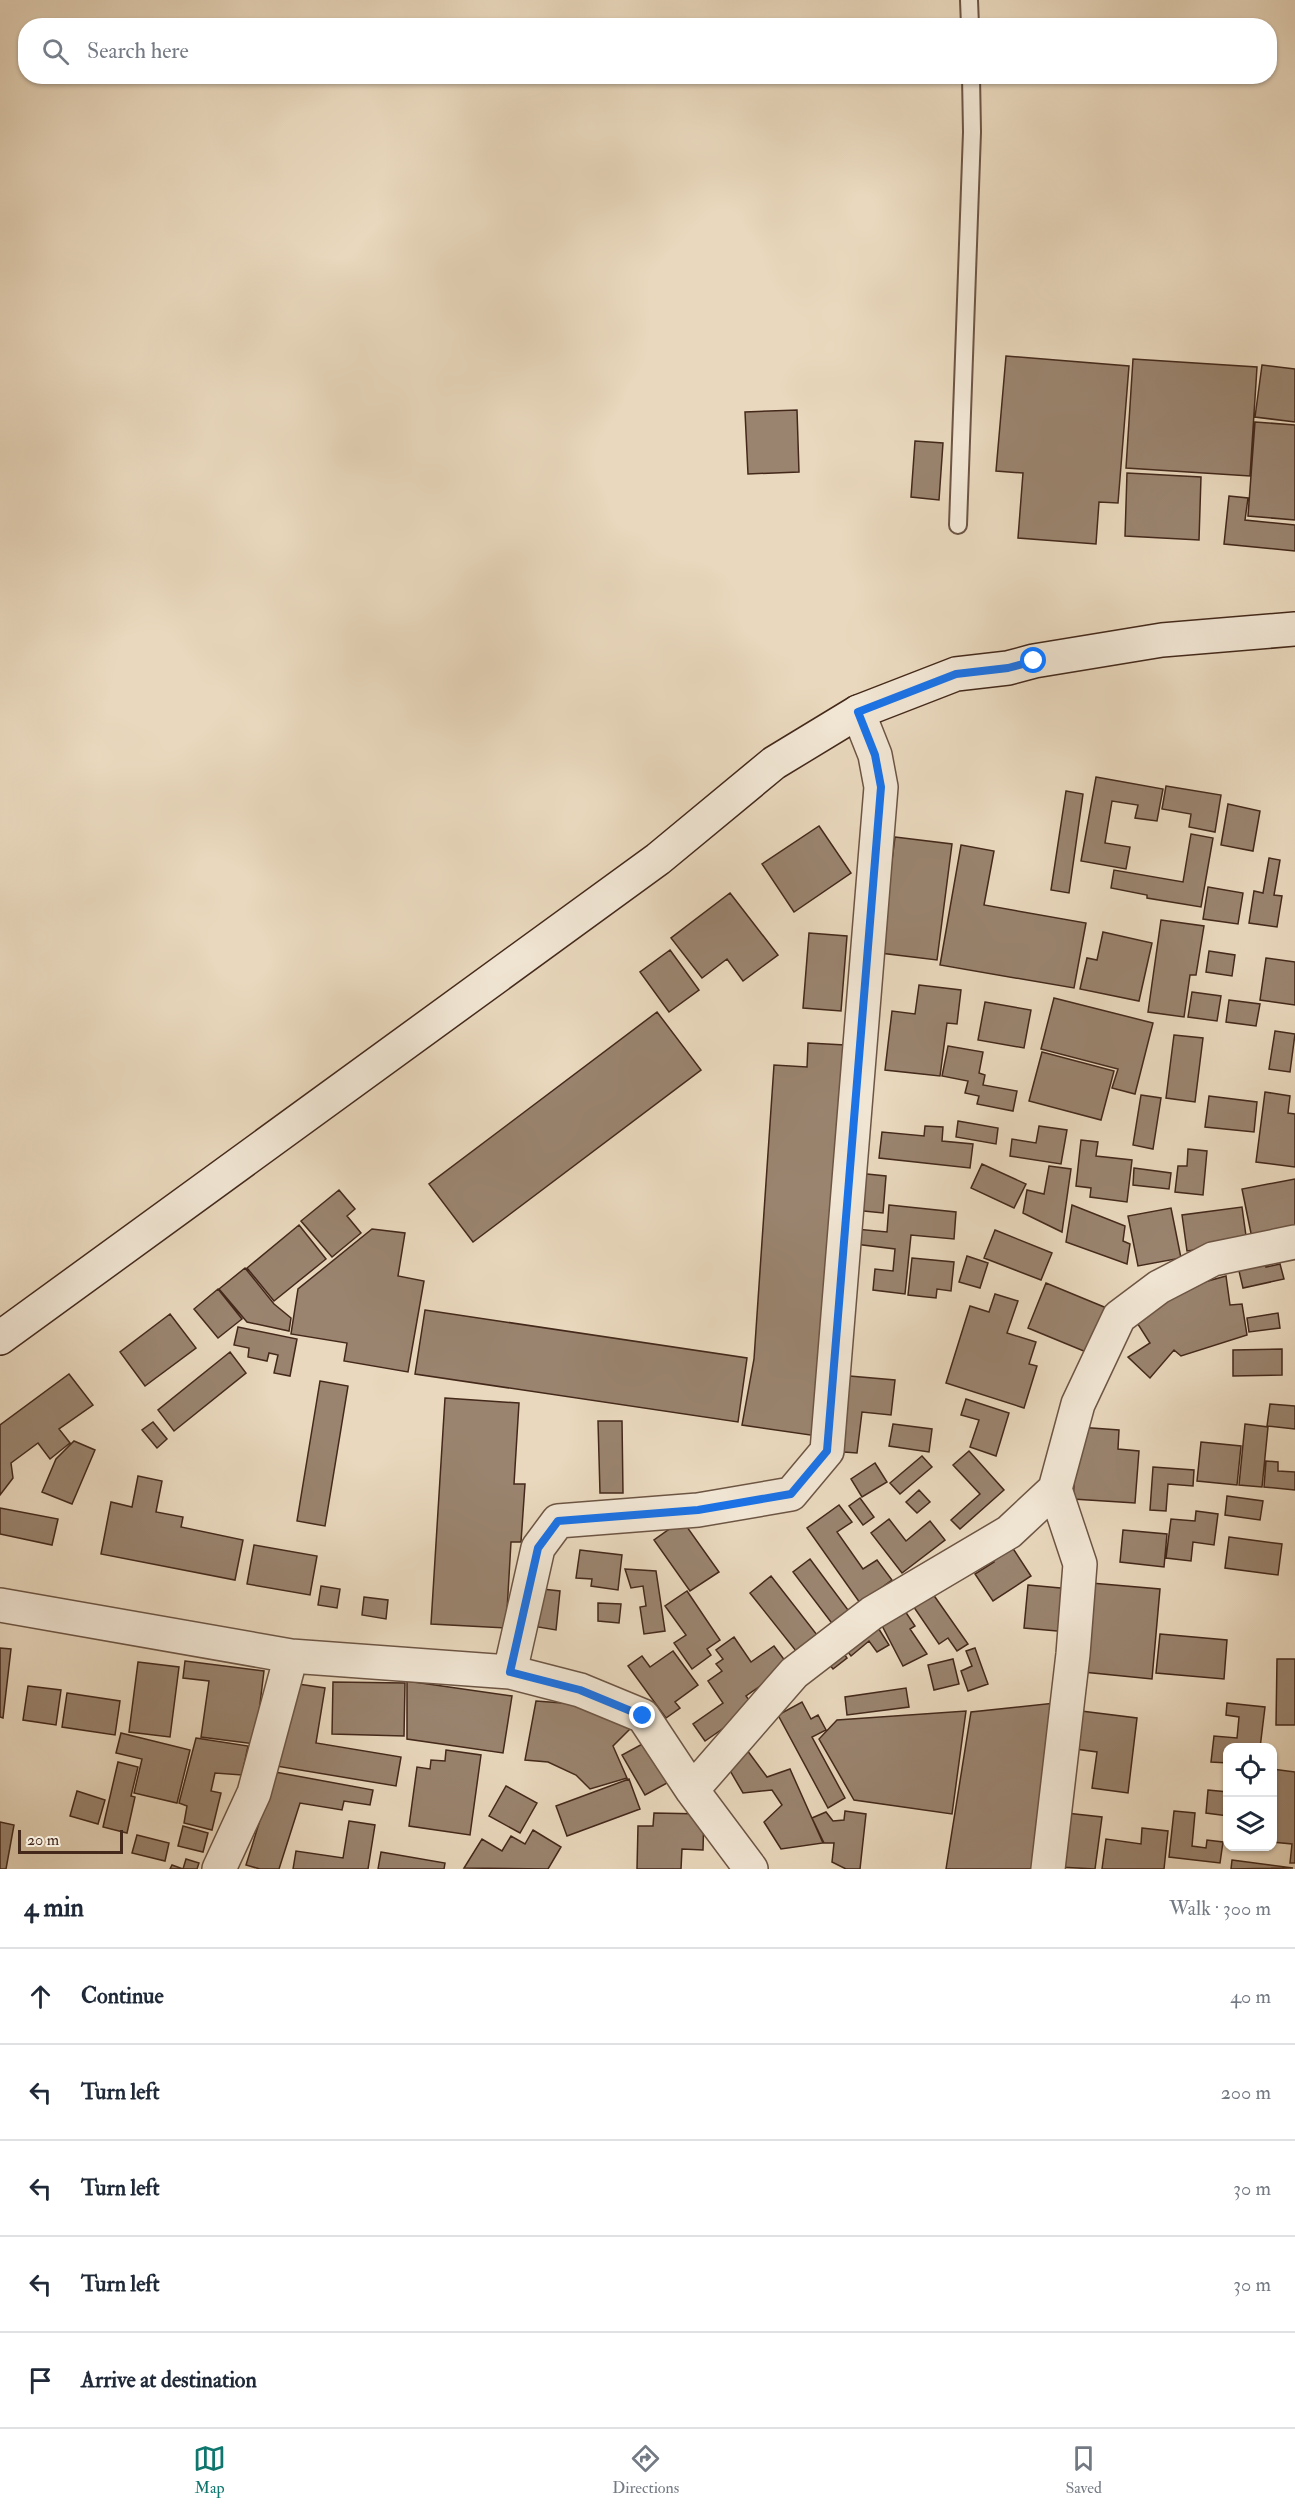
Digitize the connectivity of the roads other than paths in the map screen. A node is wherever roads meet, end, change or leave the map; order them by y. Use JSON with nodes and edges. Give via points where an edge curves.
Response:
{"nodes":[{"id":1,"x":969,"y":0,"type":"edge"},
{"id":2,"x":970,"y":18,"type":"edge"},
{"id":3,"x":971,"y":84,"type":"edge"},
{"id":4,"x":958,"y":525,"type":"dead end"},
{"id":5,"x":1295,"y":629,"type":"edge"},
{"id":6,"x":858,"y":712,"type":"junction"},
{"id":7,"x":1295,"y":1242,"type":"edge"},
{"id":8,"x":0,"y":1338,"type":"edge"},
{"id":9,"x":1055,"y":1489,"type":"junction"},
{"id":10,"x":0,"y":1605,"type":"edge"},
{"id":11,"x":291,"y":1656,"type":"junction"},
{"id":12,"x":510,"y":1672,"type":"junction"},
{"id":13,"x":692,"y":1790,"type":"junction"},
{"id":14,"x":748,"y":1868,"type":"edge"},
{"id":15,"x":219,"y":1869,"type":"edge"},
{"id":16,"x":1048,"y":1869,"type":"edge"}],
"edges":[{"from":1,"to":2,"type":"lane"},
{"from":3,"to":4,"type":"lane"},
{"from":5,"to":6,"type":"street","via":[[1162,640],[956,674]]},
{"from":6,"to":8,"type":"street","via":[[774,763],[658,859]]},
{"from":6,"to":12,"type":"street","via":[[875,755],[881,787],[827,1451],[791,1494],[698,1510],[558,1521],[538,1548]]},
{"from":7,"to":9,"type":"street","via":[[1212,1259],[1160,1287],[1119,1317],[1078,1404]]},
{"from":9,"to":13,"type":"street","via":[[1009,1532],[872,1613],[794,1673]]},
{"from":9,"to":16,"type":"street","via":[[1080,1564]]},
{"from":10,"to":11,"type":"street"},
{"from":11,"to":12,"type":"street"},
{"from":11,"to":15,"type":"street","via":[[254,1793]]},
{"from":12,"to":13,"type":"street","via":[[580,1690],[643,1716]]},
{"from":13,"to":14,"type":"street"}]}
